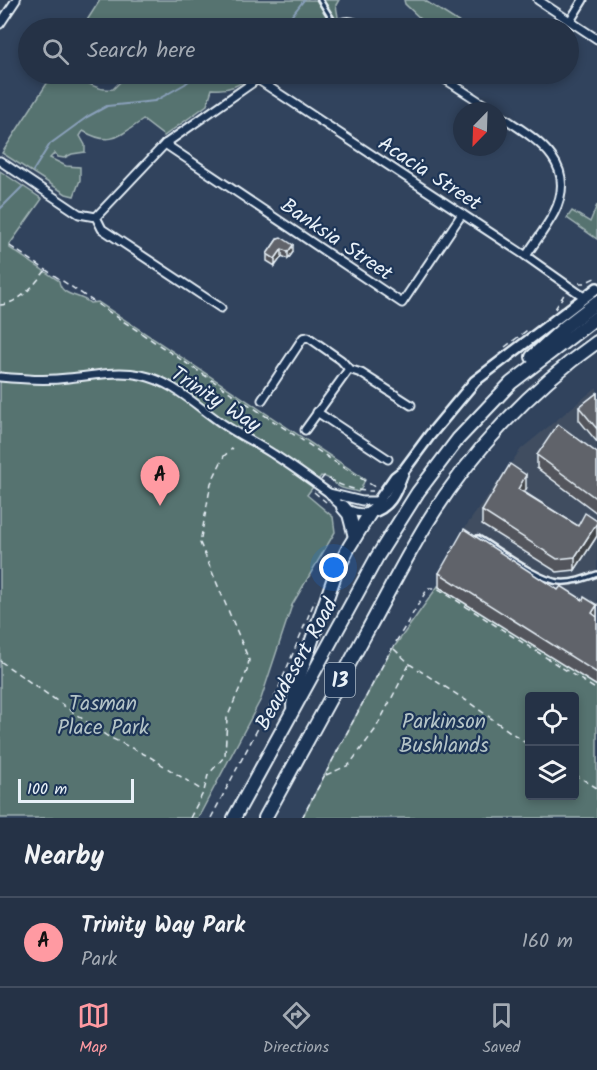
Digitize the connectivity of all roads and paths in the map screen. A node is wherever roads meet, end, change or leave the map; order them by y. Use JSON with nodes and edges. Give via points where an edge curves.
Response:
{"nodes":[{"id":1,"x":320,"y":0,"type":"edge"},
{"id":2,"x":538,"y":0,"type":"edge"},
{"id":3,"x":583,"y":0,"type":"edge"},
{"id":4,"x":14,"y":1,"type":"edge"},
{"id":5,"x":329,"y":18,"type":"edge"},
{"id":6,"x":565,"y":18,"type":"edge"},
{"id":7,"x":572,"y":18,"type":"edge"},
{"id":8,"x":0,"y":24,"type":"edge"},
{"id":9,"x":579,"y":27,"type":"edge"},
{"id":10,"x":597,"y":39,"type":"edge"},
{"id":11,"x":250,"y":84,"type":"edge"},
{"id":12,"x":265,"y":84,"type":"edge"},
{"id":13,"x":452,"y":84,"type":"edge"},
{"id":14,"x":480,"y":102,"type":"edge"},
{"id":15,"x":507,"y":120,"type":"edge"},
{"id":16,"x":165,"y":144,"type":"junction"},
{"id":17,"x":0,"y":161,"type":"edge"},
{"id":18,"x":462,"y":214,"type":"junction"},
{"id":19,"x":96,"y":217,"type":"junction"},
{"id":20,"x":10,"y":246,"type":"dead end"},
{"id":21,"x":526,"y":256,"type":"junction"},
{"id":22,"x":47,"y":270,"type":"junction"},
{"id":23,"x":597,"y":288,"type":"edge"},
{"id":24,"x":584,"y":297,"type":"junction"},
{"id":25,"x":597,"y":302,"type":"edge"},
{"id":26,"x":0,"y":305,"type":"edge"},
{"id":27,"x":221,"y":308,"type":"dead end"},
{"id":28,"x":597,"y":317,"type":"edge"},
{"id":29,"x":596,"y":343,"type":"edge"},
{"id":30,"x":348,"y":369,"type":"junction"},
{"id":31,"x":0,"y":377,"type":"edge"},
{"id":32,"x":511,"y":383,"type":"junction"},
{"id":33,"x":262,"y":400,"type":"dead end"},
{"id":34,"x":411,"y":405,"type":"dead end"},
{"id":35,"x":317,"y":412,"type":"junction"},
{"id":36,"x":305,"y":430,"type":"dead end"},
{"id":37,"x":233,"y":448,"type":"dead end"},
{"id":38,"x":388,"y":459,"type":"dead end"},
{"id":39,"x":404,"y":470,"type":"junction"},
{"id":40,"x":318,"y":485,"type":"junction"},
{"id":41,"x":329,"y":493,"type":"junction"},
{"id":42,"x":378,"y":501,"type":"junction"},
{"id":43,"x":330,"y":505,"type":"dead end"},
{"id":44,"x":344,"y":507,"type":"junction"},
{"id":45,"x":370,"y":513,"type":"junction"},
{"id":46,"x":355,"y":537,"type":"junction"},
{"id":47,"x":478,"y":538,"type":"edge"},
{"id":48,"x":597,"y":574,"type":"edge"},
{"id":49,"x":316,"y":598,"type":"dead end"},
{"id":50,"x":393,"y":647,"type":"junction"},
{"id":51,"x":0,"y":661,"type":"edge"},
{"id":52,"x":409,"y":664,"type":"junction"},
{"id":53,"x":597,"y":690,"type":"edge"},
{"id":54,"x":293,"y":710,"type":"junction"},
{"id":55,"x":525,"y":742,"type":"edge"},
{"id":56,"x":324,"y":776,"type":"junction"},
{"id":57,"x":579,"y":777,"type":"edge"},
{"id":58,"x":597,"y":788,"type":"edge"},
{"id":59,"x":204,"y":791,"type":"junction"},
{"id":60,"x":190,"y":818,"type":"edge"},
{"id":61,"x":211,"y":818,"type":"edge"},
{"id":62,"x":234,"y":818,"type":"edge"},
{"id":63,"x":265,"y":818,"type":"edge"},
{"id":64,"x":302,"y":818,"type":"edge"}],
"edges":[{"from":1,"to":5,"type":"lane"},
{"from":2,"to":6,"type":"street"},
{"from":3,"to":7,"type":"street"},
{"from":4,"to":8,"type":"street"},
{"from":9,"to":10,"type":"street"},
{"from":11,"to":16,"type":"street"},
{"from":12,"to":18,"type":"street","name":"Acacia Street"},
{"from":13,"to":14,"type":"street"},
{"from":15,"to":21,"type":"street","via":[[547,149],[556,161],[561,179],[561,196],[554,214]]},
{"from":16,"to":18,"type":"street","name":"Banksia Street","via":[[402,303]]},
{"from":16,"to":19,"type":"street"},
{"from":17,"to":19,"type":"street","via":[[79,214]]},
{"from":18,"to":21,"type":"street","name":"Acacia Street"},
{"from":19,"to":27,"type":"street","via":[[102,229]]},
{"from":20,"to":22,"type":"path"},
{"from":21,"to":24,"type":"street","name":"Acacia Street"},
{"from":22,"to":26,"type":"path","via":[[29,291]]},
{"from":22,"to":40,"type":"path","via":[[379,489],[360,490],[324,476]]},
{"from":23,"to":24,"type":"street"},
{"from":24,"to":39,"type":"street","via":[[476,381]]},
{"from":25,"to":32,"type":"highway","via":[[548,342]]},
{"from":28,"to":32,"type":"highway","number":"13"},
{"from":29,"to":63,"type":"highway","number":"13","via":[[545,383],[501,426],[453,486],[416,543]]},
{"from":30,"to":33,"type":"street","via":[[308,337],[303,338]]},
{"from":30,"to":34,"type":"street"},
{"from":30,"to":35,"type":"street"},
{"from":31,"to":40,"type":"street","name":"Trinity Way","via":[[67,379],[102,373],[141,375],[163,382]]},
{"from":32,"to":54,"type":"highway","name":"Beaudesert Road","number":"13","via":[[436,467],[394,530]]},
{"from":35,"to":36,"type":"street"},
{"from":35,"to":38,"type":"street"},
{"from":37,"to":59,"type":"path","via":[[224,456],[211,483],[200,543],[249,660],[227,718],[225,756],[208,775]]},
{"from":39,"to":42,"type":"street"},
{"from":39,"to":45,"type":"street","via":[[393,498]]},
{"from":40,"to":41,"type":"street","name":"Trinity Way"},
{"from":40,"to":43,"type":"path","via":[[314,493]]},
{"from":41,"to":42,"type":"street","name":"Trinity Way"},
{"from":41,"to":44,"type":"street","name":"Trinity Way"},
{"from":42,"to":45,"type":"street"},
{"from":44,"to":45,"type":"street"},
{"from":44,"to":46,"type":"highway"},
{"from":45,"to":46,"type":"highway"},
{"from":46,"to":54,"type":"highway","via":[[328,591],[295,688]]},
{"from":47,"to":48,"type":"lane","via":[[546,579],[561,582]]},
{"from":49,"to":61,"type":"path","via":[[277,692]]},
{"from":50,"to":52,"type":"path"},
{"from":50,"to":53,"type":"path","via":[[428,588],[437,588]]},
{"from":50,"to":56,"type":"path"},
{"from":51,"to":59,"type":"path","via":[[107,736]]},
{"from":52,"to":55,"type":"path"},
{"from":52,"to":56,"type":"path","via":[[375,730],[349,765]]},
{"from":54,"to":62,"type":"highway","name":"Beaudesert Road","number":"13"},
{"from":56,"to":64,"type":"path"},
{"from":57,"to":58,"type":"path"},
{"from":59,"to":60,"type":"path"}]}
